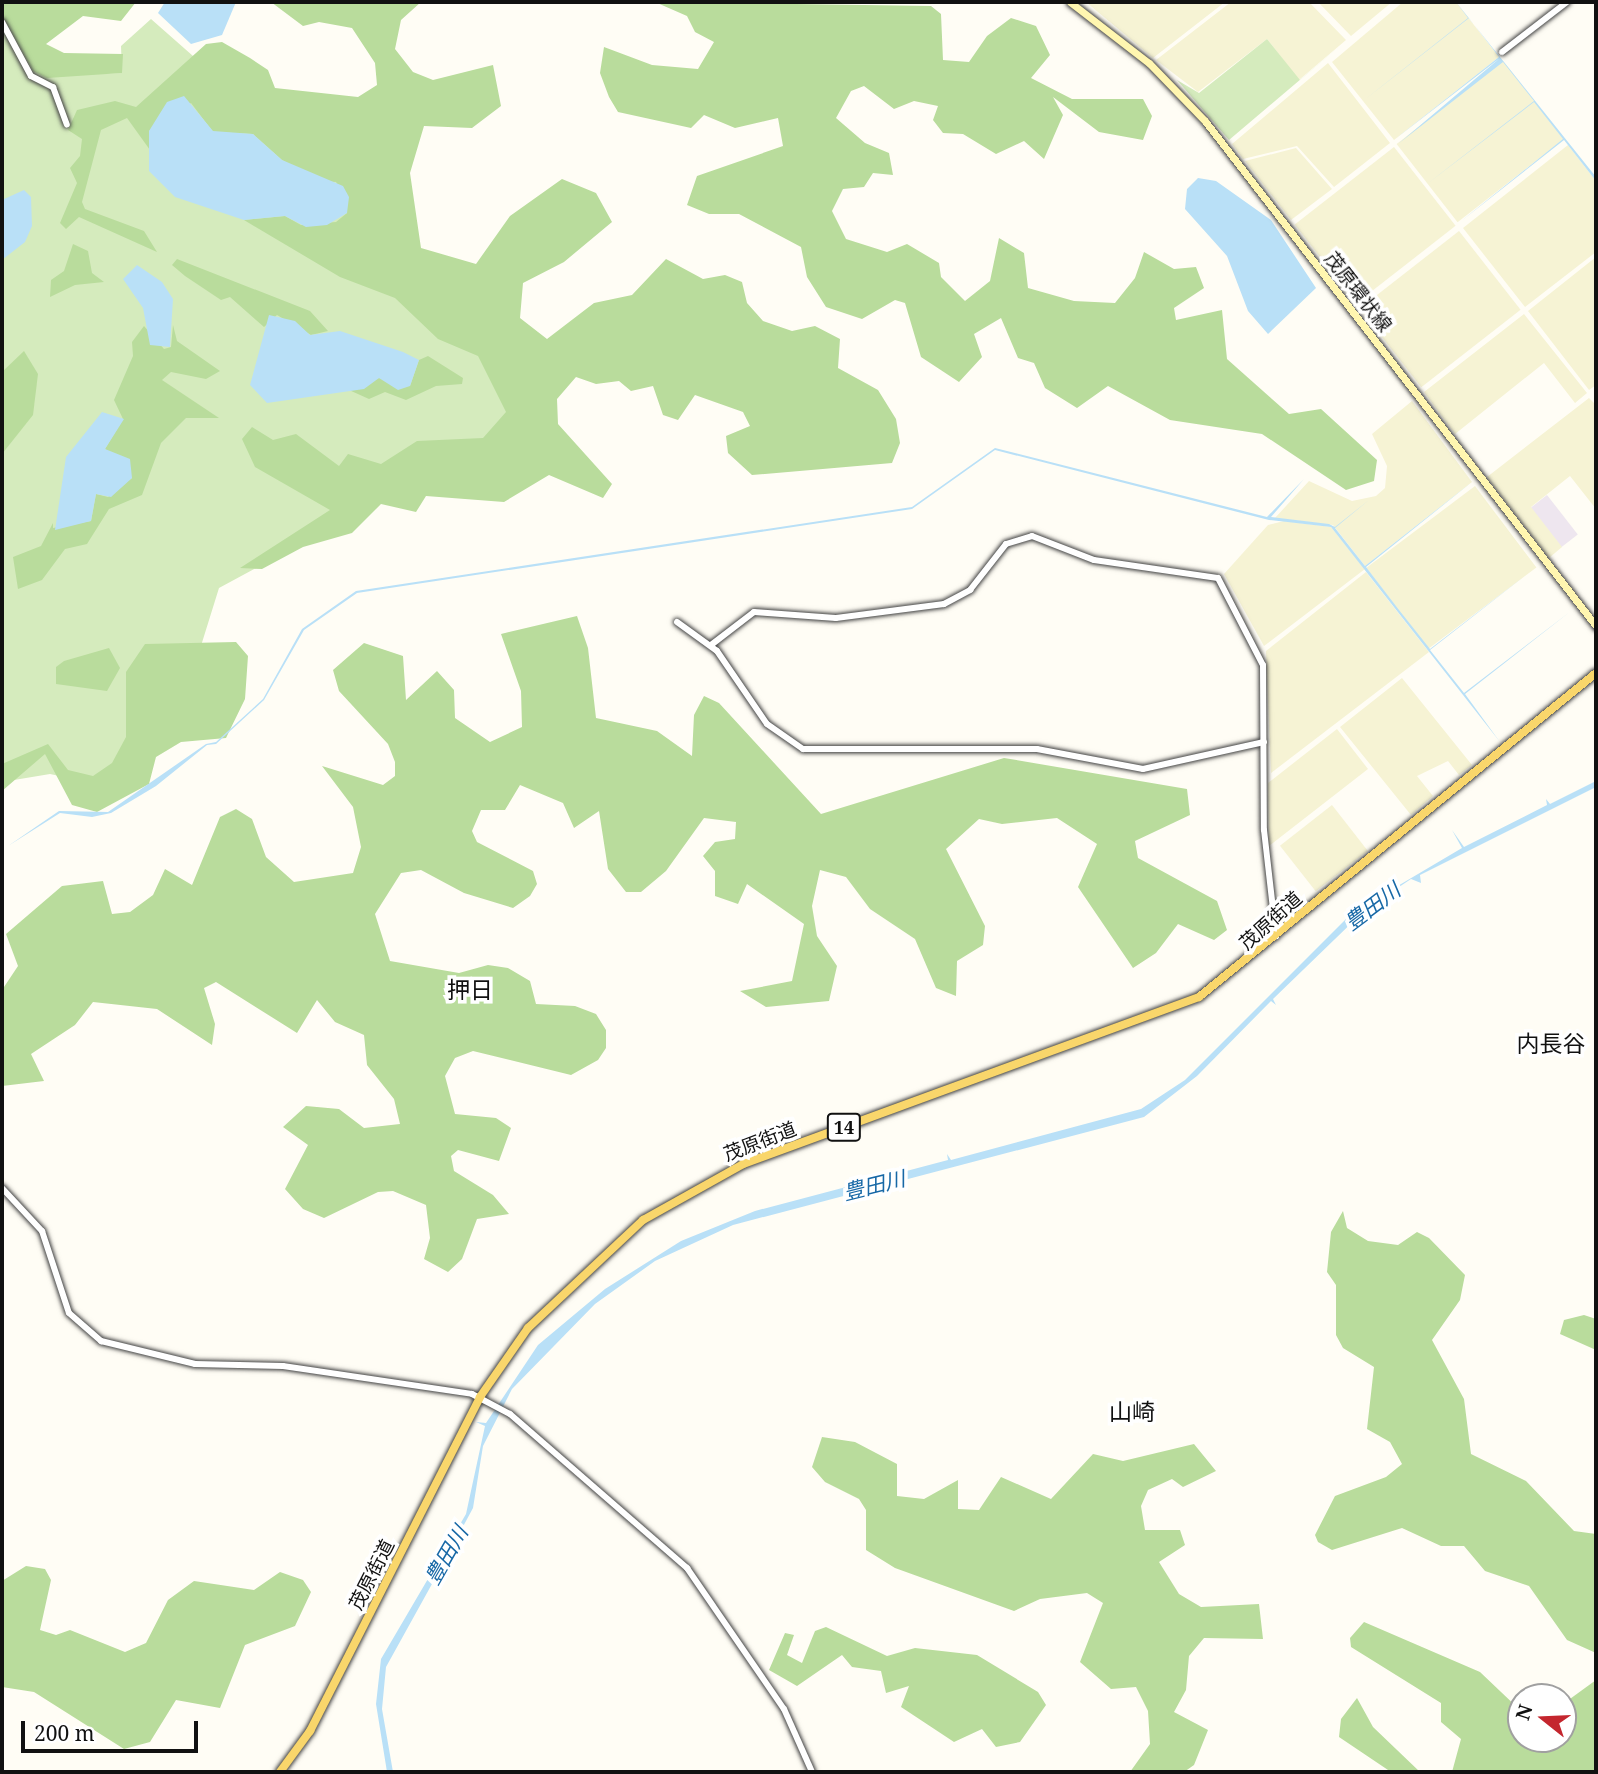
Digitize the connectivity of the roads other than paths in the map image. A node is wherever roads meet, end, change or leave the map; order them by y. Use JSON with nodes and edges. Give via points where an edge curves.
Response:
{"nodes":[{"id":1,"x":1070,"y":2,"type":"edge"},
{"id":2,"x":1567,"y":2,"type":"edge"},
{"id":3,"x":2,"y":22,"type":"edge"},
{"id":4,"x":1502,"y":51,"type":"dead end"},
{"id":5,"x":67,"y":125,"type":"dead end"},
{"id":6,"x":677,"y":622,"type":"dead end"},
{"id":7,"x":1596,"y":626,"type":"edge"},
{"id":8,"x":710,"y":645,"type":"junction"},
{"id":9,"x":1596,"y":673,"type":"edge"},
{"id":10,"x":1264,"y":741,"type":"junction"},
{"id":11,"x":1276,"y":936,"type":"junction"},
{"id":12,"x":2,"y":1188,"type":"edge"},
{"id":13,"x":484,"y":1398,"type":"junction"},
{"id":14,"x":280,"y":1772,"type":"edge"},
{"id":15,"x":812,"y":1772,"type":"edge"}],
"edges":[{"from":1,"to":7,"type":"main road","name":"茂原環状線","via":[[1149,63],[1205,121]]},
{"from":2,"to":4,"type":"street"},
{"from":3,"to":5,"type":"street","via":[[31,76],[53,87]]},
{"from":6,"to":8,"type":"street"},
{"from":8,"to":10,"type":"street","via":[[736,671],[767,724],[803,749],[1037,749],[1143,769]]},
{"from":8,"to":10,"type":"street","via":[[754,612],[836,618],[944,604],[970,590],[1006,544],[1046,538],[1094,560],[1218,578],[1260,653]]},
{"from":9,"to":11,"type":"main road","name":"茂原街道","number":"14"},
{"from":10,"to":11,"type":"street","via":[[1264,830]]},
{"from":11,"to":13,"type":"main road","name":"茂原街道","number":"14","via":[[1226,981],[1174,1008],[704,1181],[643,1220],[528,1328]]},
{"from":12,"to":13,"type":"street","via":[[35,1218],[69,1313],[101,1341],[187,1363],[283,1366]]},
{"from":13,"to":14,"type":"main road","name":"茂原街道","number":"14","via":[[310,1731]]},
{"from":13,"to":15,"type":"street","via":[[510,1414],[687,1568],[784,1709]]}]}
